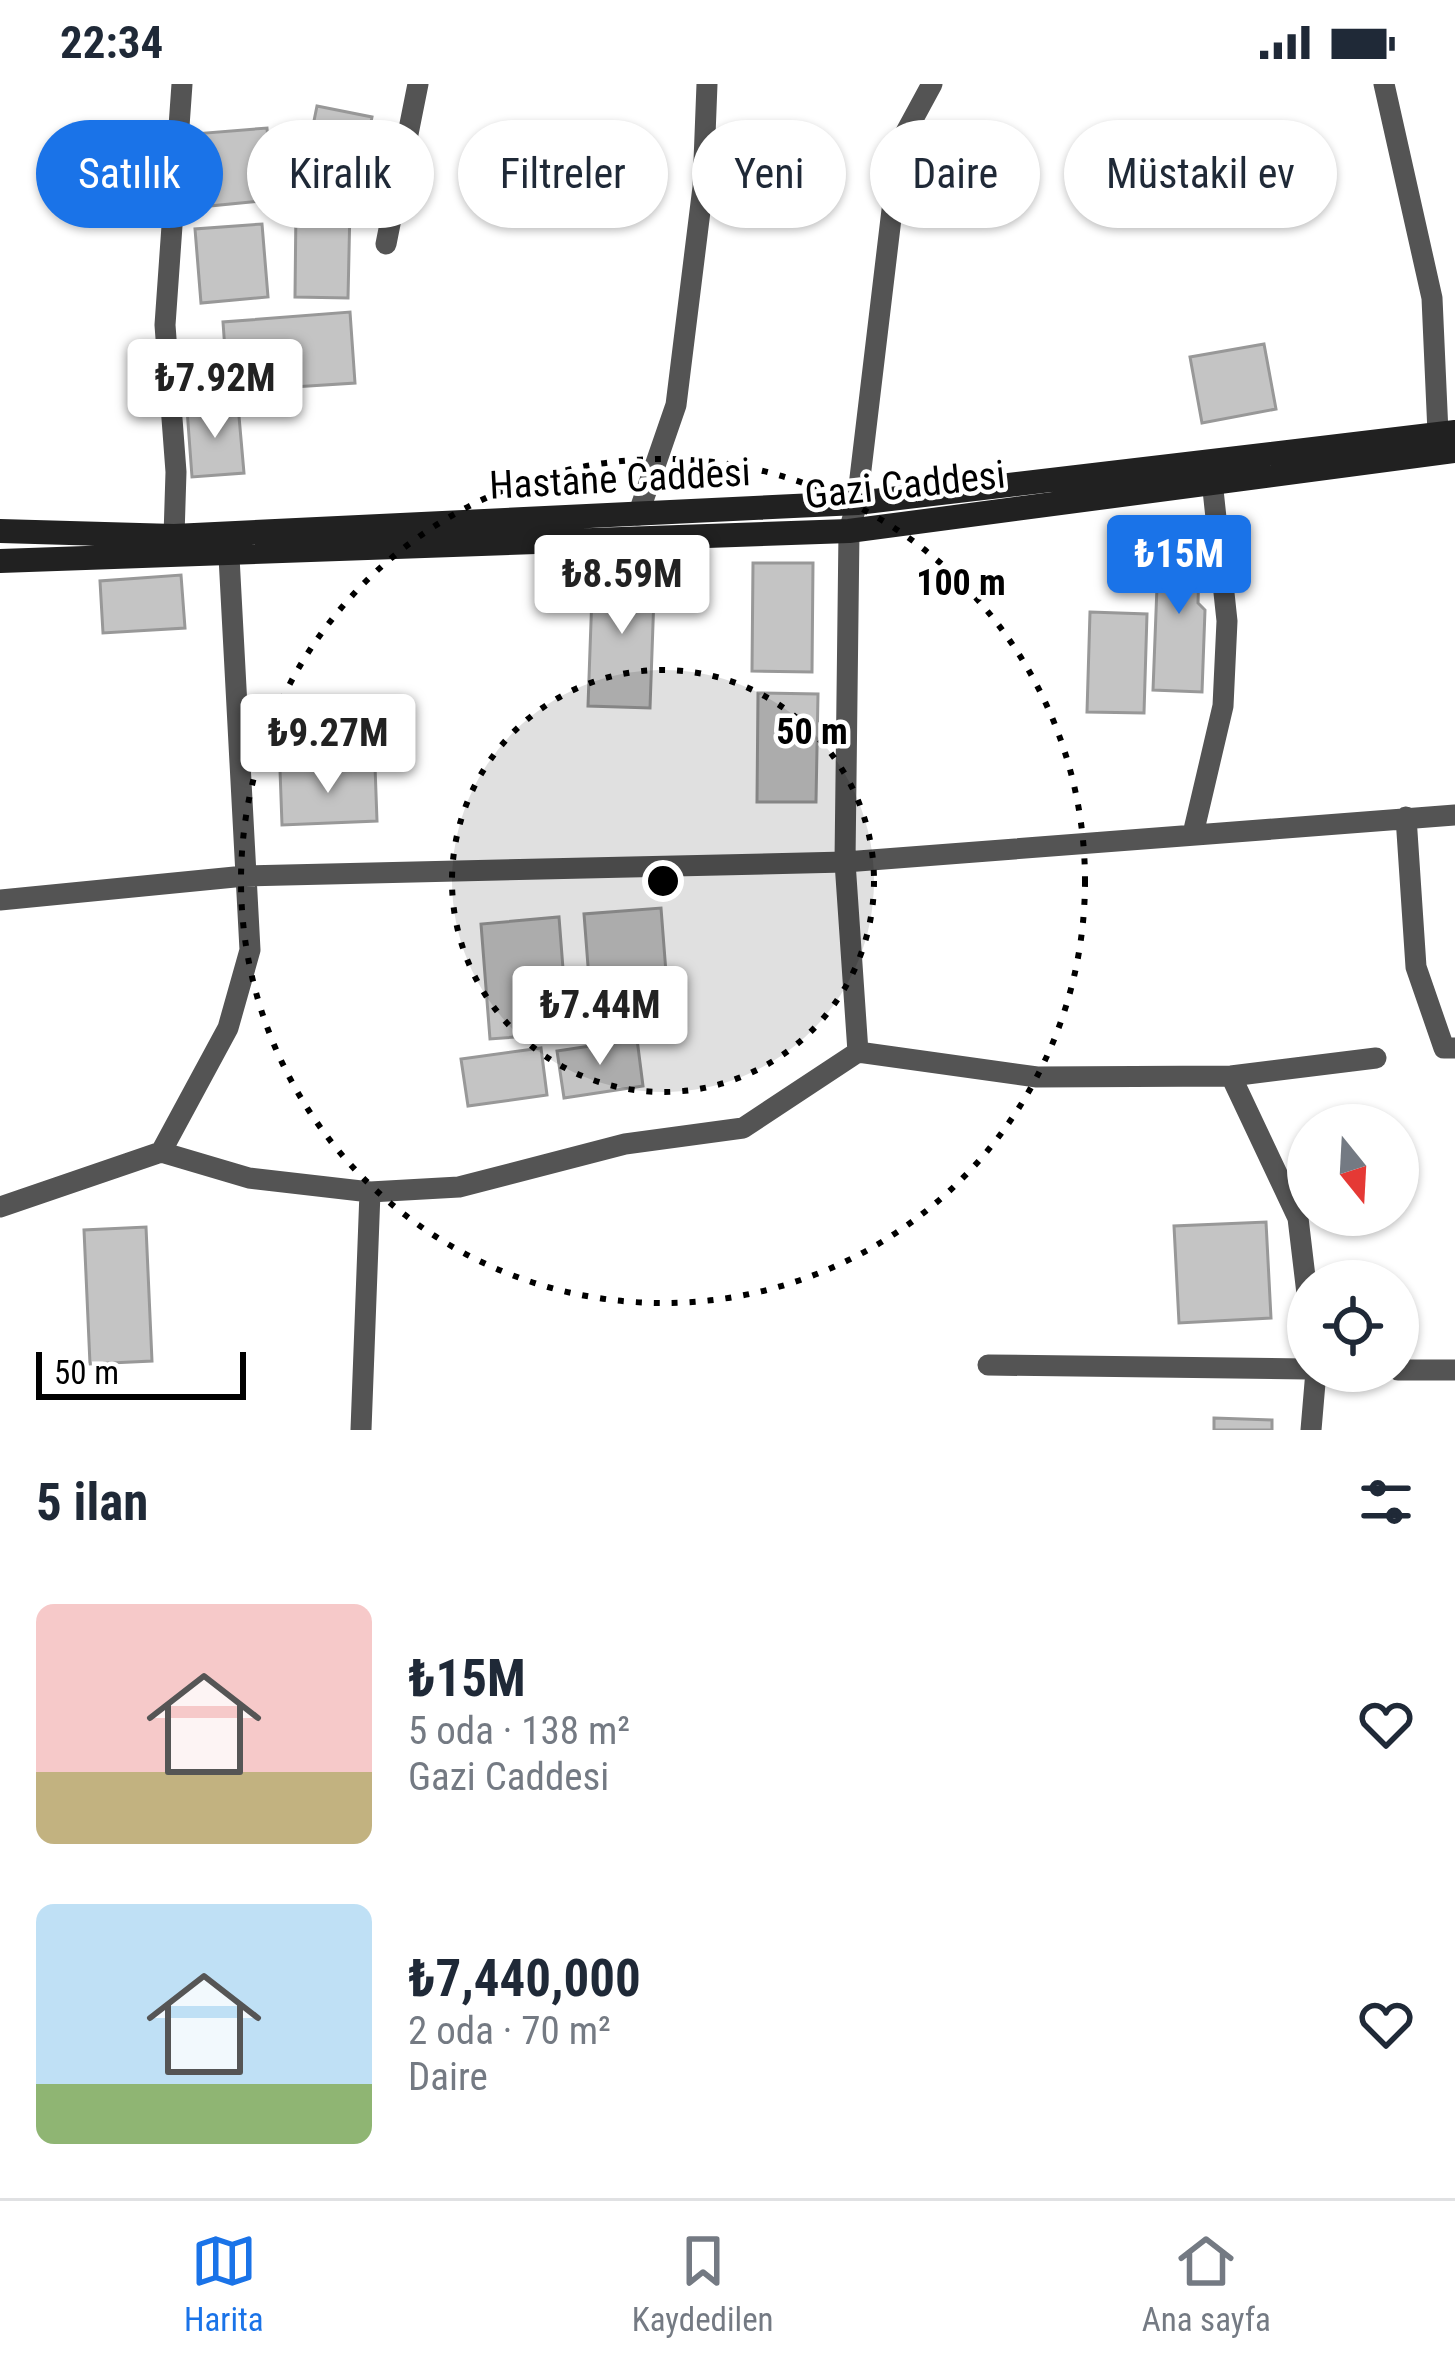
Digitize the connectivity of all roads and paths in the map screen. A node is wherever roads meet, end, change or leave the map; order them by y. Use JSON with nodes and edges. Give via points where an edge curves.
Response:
{"nodes":[{"id":1,"x":182,"y":84,"type":"edge"},
{"id":2,"x":418,"y":84,"type":"edge"},
{"id":3,"x":706,"y":84,"type":"edge"},
{"id":4,"x":932,"y":84,"type":"edge"},
{"id":5,"x":1384,"y":84,"type":"edge"},
{"id":6,"x":386,"y":244,"type":"dead end"},
{"id":7,"x":1449,"y":439,"type":"edge"},
{"id":8,"x":1211,"y":475,"type":"junction"},
{"id":9,"x":857,"y":503,"type":"junction"},
{"id":10,"x":638,"y":514,"type":"junction"},
{"id":11,"x":0,"y":531,"type":"edge"},
{"id":12,"x":849,"y":531,"type":"junction"},
{"id":13,"x":173,"y":536,"type":"junction"},
{"id":14,"x":227,"y":544,"type":"junction"},
{"id":15,"x":0,"y":561,"type":"edge"},
{"id":16,"x":1455,"y":815,"type":"edge"},
{"id":17,"x":1406,"y":817,"type":"junction"},
{"id":18,"x":1192,"y":834,"type":"junction"},
{"id":19,"x":845,"y":862,"type":"junction"},
{"id":20,"x":245,"y":876,"type":"junction"},
{"id":21,"x":0,"y":900,"type":"edge"},
{"id":22,"x":1455,"y":1048,"type":"edge"},
{"id":23,"x":858,"y":1052,"type":"junction"},
{"id":24,"x":1376,"y":1058,"type":"dead end"},
{"id":25,"x":1231,"y":1076,"type":"junction"},
{"id":26,"x":161,"y":1152,"type":"junction"},
{"id":27,"x":370,"y":1192,"type":"junction"},
{"id":28,"x":0,"y":1207,"type":"edge"},
{"id":29,"x":1303,"y":1260,"type":"edge"},
{"id":30,"x":988,"y":1365,"type":"dead end"},
{"id":31,"x":1287,"y":1370,"type":"edge"},
{"id":32,"x":1419,"y":1370,"type":"edge"},
{"id":33,"x":1455,"y":1370,"type":"edge"},
{"id":34,"x":1312,"y":1392,"type":"edge"},
{"id":35,"x":362,"y":1430,"type":"edge"},
{"id":36,"x":1311,"y":1430,"type":"edge"}],
"edges":[{"from":1,"to":13,"type":"street","via":[[165,325]]},
{"from":2,"to":6,"type":"street"},
{"from":3,"to":10,"type":"street","via":[[703,187],[676,405]]},
{"from":4,"to":9,"type":"street","via":[[900,143]]},
{"from":5,"to":7,"type":"street","via":[[1432,298]]},
{"from":7,"to":8,"type":"main road","name":"Hastane Caddesi"},
{"from":8,"to":9,"type":"main road","name":"Hastane Caddesi"},
{"from":8,"to":12,"type":"main road","name":"Gazi Caddesi"},
{"from":8,"to":18,"type":"street","via":[[1227,621],[1223,706]]},
{"from":9,"to":10,"type":"main road","name":"Hastane Caddesi"},
{"from":9,"to":12,"type":"street"},
{"from":10,"to":14,"type":"main road","name":"Hastane Caddesi"},
{"from":11,"to":13,"type":"main road","name":"Hastane Caddesi"},
{"from":12,"to":14,"type":"main road","name":"Gazi Caddesi"},
{"from":12,"to":19,"type":"street"},
{"from":13,"to":14,"type":"main road","name":"Hastane Caddesi"},
{"from":14,"to":15,"type":"main road","name":"Gazi Caddesi"},
{"from":14,"to":20,"type":"street"},
{"from":16,"to":17,"type":"street"},
{"from":17,"to":18,"type":"street"},
{"from":17,"to":22,"type":"street","via":[[1416,967],[1444,1048]]},
{"from":18,"to":19,"type":"street"},
{"from":19,"to":20,"type":"street"},
{"from":19,"to":23,"type":"street"},
{"from":20,"to":21,"type":"street"},
{"from":20,"to":26,"type":"street","via":[[250,950],[228,1028]]},
{"from":23,"to":25,"type":"street","via":[[1037,1077]]},
{"from":23,"to":27,"type":"street","via":[[743,1127],[626,1144],[459,1187]]},
{"from":24,"to":25,"type":"street"},
{"from":25,"to":29,"type":"street","via":[[1298,1218]]},
{"from":26,"to":27,"type":"street","via":[[250,1178]]},
{"from":26,"to":28,"type":"street"},
{"from":27,"to":35,"type":"street"},
{"from":30,"to":31,"type":"street"},
{"from":32,"to":33,"type":"street"},
{"from":34,"to":36,"type":"street"}]}
